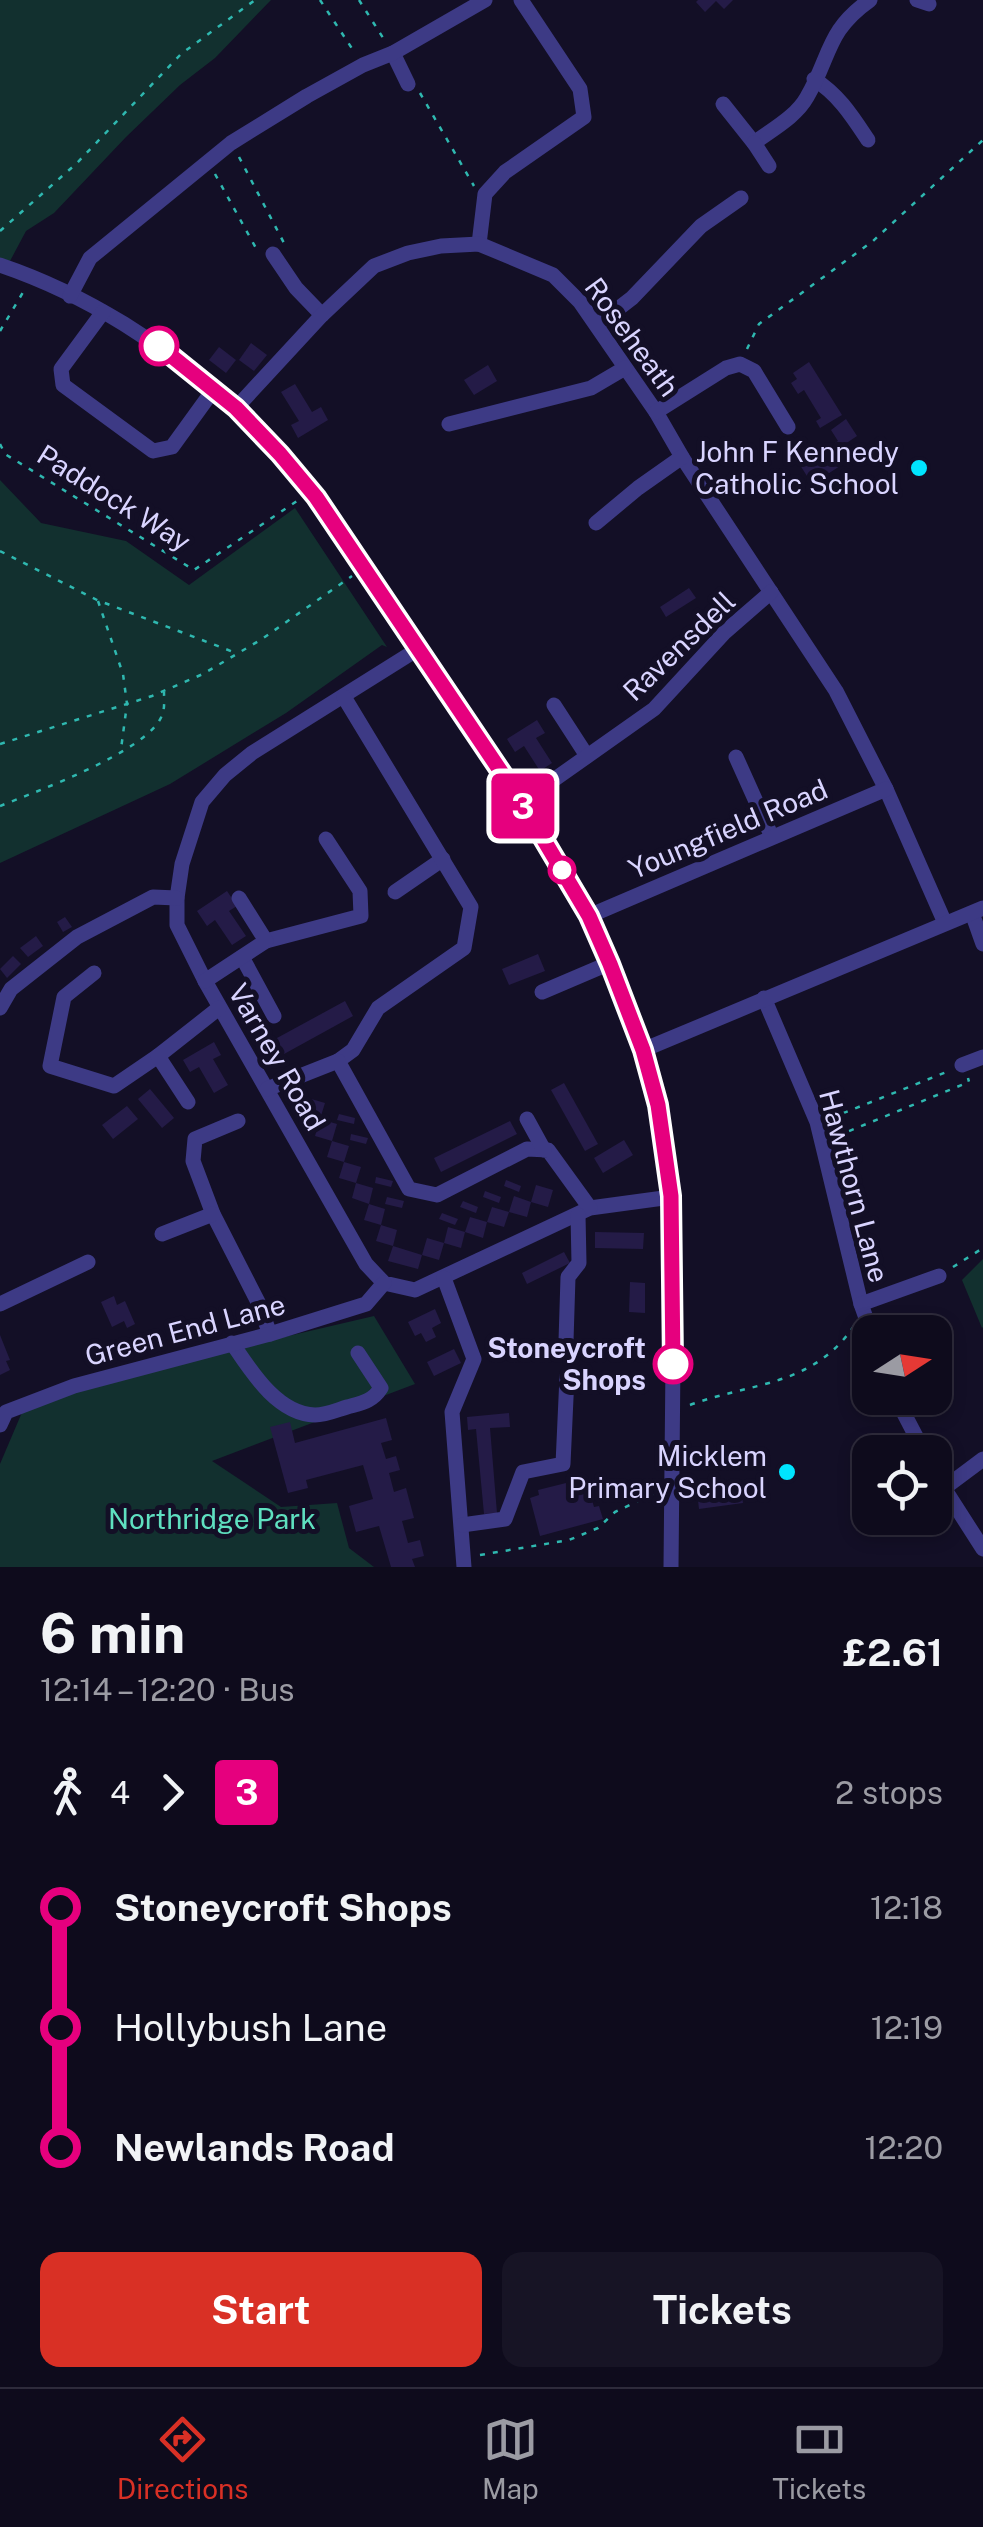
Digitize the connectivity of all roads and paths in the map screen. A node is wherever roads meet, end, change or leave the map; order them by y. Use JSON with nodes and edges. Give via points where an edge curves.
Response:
{"nodes":[{"id":1,"x":255,"y":0,"type":"edge"},
{"id":2,"x":320,"y":0,"type":"edge"},
{"id":3,"x":359,"y":0,"type":"edge"},
{"id":4,"x":484,"y":0,"type":"edge"},
{"id":5,"x":520,"y":0,"type":"edge"},
{"id":6,"x":870,"y":0,"type":"edge"},
{"id":7,"x":393,"y":53,"type":"junction"},
{"id":8,"x":363,"y":65,"type":"junction"},
{"id":9,"x":814,"y":79,"type":"junction"},
{"id":10,"x":408,"y":84,"type":"joint"},
{"id":11,"x":723,"y":104,"type":"dead end"},
{"id":12,"x":868,"y":140,"type":"dead end"},
{"id":13,"x":983,"y":140,"type":"edge"},
{"id":14,"x":231,"y":143,"type":"junction"},
{"id":15,"x":754,"y":143,"type":"junction"},
{"id":16,"x":208,"y":161,"type":"junction"},
{"id":17,"x":769,"y":166,"type":"dead end"},
{"id":18,"x":485,"y":194,"type":"junction"},
{"id":19,"x":741,"y":198,"type":"dead end"},
{"id":20,"x":0,"y":230,"type":"edge"},
{"id":21,"x":479,"y":244,"type":"junction"},
{"id":22,"x":273,"y":254,"type":"junction"},
{"id":23,"x":0,"y":265,"type":"edge"},
{"id":24,"x":32,"y":277,"type":"junction"},
{"id":25,"x":70,"y":296,"type":"junction"},
{"id":26,"x":104,"y":312,"type":"junction"},
{"id":27,"x":322,"y":316,"type":"junction"},
{"id":28,"x":597,"y":325,"type":"junction"},
{"id":29,"x":0,"y":331,"type":"edge"},
{"id":30,"x":740,"y":364,"type":"junction"},
{"id":31,"x":624,"y":368,"type":"junction"},
{"id":32,"x":214,"y":389,"type":"junction"},
{"id":33,"x":236,"y":408,"type":"junction"},
{"id":34,"x":656,"y":412,"type":"junction"},
{"id":35,"x":449,"y":424,"type":"dead end"},
{"id":36,"x":788,"y":427,"type":"dead end"},
{"id":37,"x":0,"y":444,"type":"edge"},
{"id":38,"x":682,"y":457,"type":"junction"},
{"id":39,"x":311,"y":492,"type":"junction"},
{"id":40,"x":596,"y":523,"type":"dead end"},
{"id":41,"x":0,"y":551,"type":"edge"},
{"id":42,"x":364,"y":568,"type":"junction"},
{"id":43,"x":772,"y":592,"type":"junction"},
{"id":44,"x":98,"y":600,"type":"junction"},
{"id":45,"x":418,"y":649,"type":"junction"},
{"id":46,"x":237,"y":654,"type":"junction"},
{"id":47,"x":164,"y":690,"type":"junction"},
{"id":48,"x":344,"y":697,"type":"junction"},
{"id":49,"x":127,"y":704,"type":"junction"},
{"id":50,"x":554,"y":706,"type":"dead end"},
{"id":51,"x":0,"y":744,"type":"edge"},
{"id":52,"x":121,"y":752,"type":"junction"},
{"id":53,"x":587,"y":756,"type":"junction"},
{"id":54,"x":736,"y":758,"type":"dead end"},
{"id":55,"x":886,"y":789,"type":"junction"},
{"id":56,"x":522,"y":803,"type":"junction"},
{"id":57,"x":0,"y":806,"type":"edge"},
{"id":58,"x":772,"y":838,"type":"junction"},
{"id":59,"x":326,"y":839,"type":"dead end"},
{"id":60,"x":444,"y":859,"type":"junction"},
{"id":61,"x":395,"y":892,"type":"dead end"},
{"id":62,"x":177,"y":898,"type":"junction"},
{"id":63,"x":239,"y":898,"type":"dead end"},
{"id":64,"x":977,"y":910,"type":"edge"},
{"id":65,"x":589,"y":916,"type":"junction"},
{"id":66,"x":945,"y":923,"type":"junction"},
{"id":67,"x":266,"y":941,"type":"junction"},
{"id":68,"x":983,"y":944,"type":"edge"},
{"id":69,"x":242,"y":956,"type":"junction"},
{"id":70,"x":610,"y":964,"type":"junction"},
{"id":71,"x":94,"y":972,"type":"dead end"},
{"id":72,"x":204,"y":981,"type":"junction"},
{"id":73,"x":542,"y":992,"type":"dead end"},
{"id":74,"x":764,"y":998,"type":"junction"},
{"id":75,"x":0,"y":1008,"type":"edge"},
{"id":76,"x":218,"y":1008,"type":"junction"},
{"id":77,"x":274,"y":1016,"type":"dead end"},
{"id":78,"x":643,"y":1050,"type":"junction"},
{"id":79,"x":158,"y":1056,"type":"junction"},
{"id":80,"x":983,"y":1057,"type":"edge"},
{"id":81,"x":338,"y":1061,"type":"junction"},
{"id":82,"x":962,"y":1066,"type":"junction"},
{"id":83,"x":267,"y":1089,"type":"junction"},
{"id":84,"x":188,"y":1102,"type":"dead end"},
{"id":85,"x":528,"y":1119,"type":"dead end"},
{"id":86,"x":238,"y":1120,"type":"dead end"},
{"id":87,"x":817,"y":1122,"type":"junction"},
{"id":88,"x":822,"y":1142,"type":"junction"},
{"id":89,"x":544,"y":1150,"type":"junction"},
{"id":90,"x":671,"y":1196,"type":"junction"},
{"id":91,"x":584,"y":1211,"type":"junction"},
{"id":92,"x":212,"y":1214,"type":"junction"},
{"id":93,"x":162,"y":1234,"type":"dead end"},
{"id":94,"x":983,"y":1248,"type":"edge"},
{"id":95,"x":88,"y":1262,"type":"dead end"},
{"id":96,"x":938,"y":1276,"type":"joint"},
{"id":97,"x":444,"y":1278,"type":"junction"},
{"id":98,"x":384,"y":1283,"type":"junction"},
{"id":99,"x":0,"y":1304,"type":"edge"},
{"id":100,"x":862,"y":1308,"type":"junction"},
{"id":101,"x":865,"y":1315,"type":"edge"},
{"id":102,"x":270,"y":1334,"type":"junction"},
{"id":103,"x":566,"y":1341,"type":"dead end"},
{"id":104,"x":232,"y":1343,"type":"junction"},
{"id":105,"x":358,"y":1352,"type":"dead end"},
{"id":106,"x":567,"y":1376,"type":"dead end"},
{"id":107,"x":673,"y":1412,"type":"junction"},
{"id":108,"x":2,"y":1415,"type":"edge"},
{"id":109,"x":983,"y":1459,"type":"edge"},
{"id":110,"x":952,"y":1474,"type":"edge"},
{"id":111,"x":672,"y":1485,"type":"junction"},
{"id":112,"x":952,"y":1501,"type":"edge"},
{"id":113,"x":462,"y":1524,"type":"junction"},
{"id":114,"x":983,"y":1549,"type":"edge"},
{"id":115,"x":464,"y":1562,"type":"edge"},
{"id":116,"x":671,"y":1567,"type":"edge"}],
"edges":[{"from":1,"to":20,"type":"path","via":[[181,54],[77,163]]},
{"from":2,"to":8,"type":"path"},
{"from":3,"to":7,"type":"path"},
{"from":4,"to":7,"type":"street"},
{"from":5,"to":18,"type":"street","via":[[580,88],[584,117],[505,172]]},
{"from":6,"to":9,"type":"street","via":[[849,15]]},
{"from":7,"to":8,"type":"street"},
{"from":7,"to":10,"type":"street"},
{"from":8,"to":14,"type":"street"},
{"from":9,"to":12,"type":"street","via":[[838,97]]},
{"from":9,"to":15,"type":"street","via":[[796,110]]},
{"from":10,"to":18,"type":"path","via":[[416,86]]},
{"from":11,"to":15,"type":"street"},
{"from":13,"to":30,"type":"path","via":[[873,242],[759,324]]},
{"from":14,"to":16,"type":"street"},
{"from":14,"to":22,"type":"path","via":[[285,245]]},
{"from":15,"to":17,"type":"street"},
{"from":16,"to":22,"type":"path","via":[[262,262]]},
{"from":16,"to":25,"type":"street","via":[[90,258]]},
{"from":18,"to":21,"type":"street"},
{"from":19,"to":28,"type":"street"},
{"from":21,"to":27,"type":"street","name":"Roseheath","via":[[440,246],[374,266]]},
{"from":21,"to":28,"type":"street","name":"Roseheath","via":[[553,275]]},
{"from":22,"to":27,"type":"street"},
{"from":23,"to":24,"type":"street"},
{"from":24,"to":25,"type":"street"},
{"from":24,"to":29,"type":"path"},
{"from":25,"to":26,"type":"street"},
{"from":26,"to":32,"type":"street"},
{"from":26,"to":32,"type":"street","via":[[62,369],[62,385],[153,452],[172,447]]},
{"from":27,"to":33,"type":"street","name":"Roseheath"},
{"from":28,"to":31,"type":"street","name":"Roseheath"},
{"from":30,"to":34,"type":"street"},
{"from":30,"to":36,"type":"street","via":[[754,371]]},
{"from":31,"to":34,"type":"street","name":"Roseheath"},
{"from":31,"to":35,"type":"street","via":[[591,388]]},
{"from":32,"to":33,"type":"street"},
{"from":33,"to":39,"type":"street"},
{"from":34,"to":38,"type":"street","name":"Roseheath"},
{"from":37,"to":39,"type":"path","name":"Paddock Way","via":[[5,454],[194,570]]},
{"from":38,"to":40,"type":"street"},
{"from":38,"to":43,"type":"street","name":"Roseheath"},
{"from":39,"to":42,"type":"street"},
{"from":41,"to":44,"type":"path"},
{"from":42,"to":45,"type":"street"},
{"from":42,"to":46,"type":"path"},
{"from":43,"to":53,"type":"street","name":"Ravensdell","via":[[654,710]]},
{"from":43,"to":55,"type":"street","name":"Roseheath","via":[[836,691]]},
{"from":44,"to":46,"type":"path"},
{"from":44,"to":49,"type":"path"},
{"from":45,"to":48,"type":"street","name":"Varney Road"},
{"from":45,"to":56,"type":"street"},
{"from":46,"to":47,"type":"path"},
{"from":47,"to":49,"type":"path"},
{"from":47,"to":52,"type":"path","via":[[162,715],[152,731]]},
{"from":48,"to":60,"type":"street"},
{"from":48,"to":62,"type":"street","name":"Varney Road","via":[[224,775],[202,802]]},
{"from":49,"to":51,"type":"path"},
{"from":49,"to":52,"type":"path"},
{"from":50,"to":53,"type":"street"},
{"from":52,"to":57,"type":"path"},
{"from":53,"to":56,"type":"street","name":"Ravensdell"},
{"from":54,"to":58,"type":"street"},
{"from":55,"to":58,"type":"street","name":"Youngfield Road"},
{"from":55,"to":66,"type":"street","name":"Roseheath"},
{"from":56,"to":65,"type":"street"},
{"from":58,"to":65,"type":"street","name":"Youngfield Road"},
{"from":59,"to":67,"type":"street","via":[[360,891],[360,916]]},
{"from":60,"to":61,"type":"street"},
{"from":60,"to":81,"type":"street","via":[[471,907],[464,948],[378,1008]]},
{"from":62,"to":72,"type":"street","name":"Varney Road","via":[[176,925]]},
{"from":62,"to":75,"type":"street","via":[[152,898],[78,937],[11,989]]},
{"from":63,"to":67,"type":"street"},
{"from":64,"to":66,"type":"street"},
{"from":64,"to":68,"type":"street"},
{"from":65,"to":70,"type":"street"},
{"from":66,"to":74,"type":"street"},
{"from":67,"to":69,"type":"street"},
{"from":69,"to":72,"type":"street"},
{"from":69,"to":77,"type":"street"},
{"from":70,"to":73,"type":"street"},
{"from":70,"to":78,"type":"street"},
{"from":71,"to":79,"type":"street","via":[[64,997],[50,1066],[114,1086]]},
{"from":72,"to":76,"type":"street","name":"Varney Road"},
{"from":74,"to":78,"type":"street"},
{"from":74,"to":87,"type":"street","name":"Hawthorn Lane"},
{"from":76,"to":79,"type":"street"},
{"from":76,"to":83,"type":"street","name":"Varney Road"},
{"from":78,"to":90,"type":"street"},
{"from":79,"to":84,"type":"street"},
{"from":80,"to":82,"type":"street"},
{"from":81,"to":83,"type":"street"},
{"from":81,"to":89,"type":"street","via":[[409,1189],[437,1195],[528,1149]]},
{"from":82,"to":87,"type":"path"},
{"from":82,"to":88,"type":"path","via":[[969,1082]]},
{"from":83,"to":98,"type":"street","name":"Varney Road","via":[[366,1264]]},
{"from":85,"to":89,"type":"street"},
{"from":86,"to":92,"type":"street","via":[[195,1139],[193,1161]]},
{"from":87,"to":88,"type":"street","name":"Hawthorn Lane"},
{"from":88,"to":100,"type":"street","name":"Hawthorn Lane"},
{"from":89,"to":91,"type":"street"},
{"from":90,"to":91,"type":"street"},
{"from":90,"to":107,"type":"street"},
{"from":91,"to":97,"type":"street"},
{"from":91,"to":103,"type":"street","via":[[579,1263],[568,1276]]},
{"from":92,"to":93,"type":"street"},
{"from":92,"to":102,"type":"street"},
{"from":94,"to":96,"type":"path"},
{"from":95,"to":99,"type":"street"},
{"from":96,"to":100,"type":"street"},
{"from":97,"to":98,"type":"street","via":[[415,1290]]},
{"from":97,"to":113,"type":"street","via":[[474,1359],[452,1412]]},
{"from":98,"to":102,"type":"street","name":"Green End Lane","via":[[366,1304]]},
{"from":100,"to":101,"type":"street","name":"Hawthorn Lane"},
{"from":100,"to":107,"type":"path","via":[[845,1339],[807,1371]]},
{"from":102,"to":104,"type":"street","name":"Green End Lane"},
{"from":104,"to":105,"type":"street","via":[[279,1399],[316,1415],[377,1395],[380,1388]]},
{"from":104,"to":108,"type":"street","name":"Green End Lane","via":[[74,1386]]},
{"from":106,"to":113,"type":"street","via":[[563,1464],[523,1472],[505,1519]]},
{"from":107,"to":111,"type":"street"},
{"from":109,"to":110,"type":"street"},
{"from":111,"to":115,"type":"path","via":[[569,1540]]},
{"from":111,"to":116,"type":"street"},
{"from":112,"to":114,"type":"street"},
{"from":113,"to":115,"type":"street"}]}
